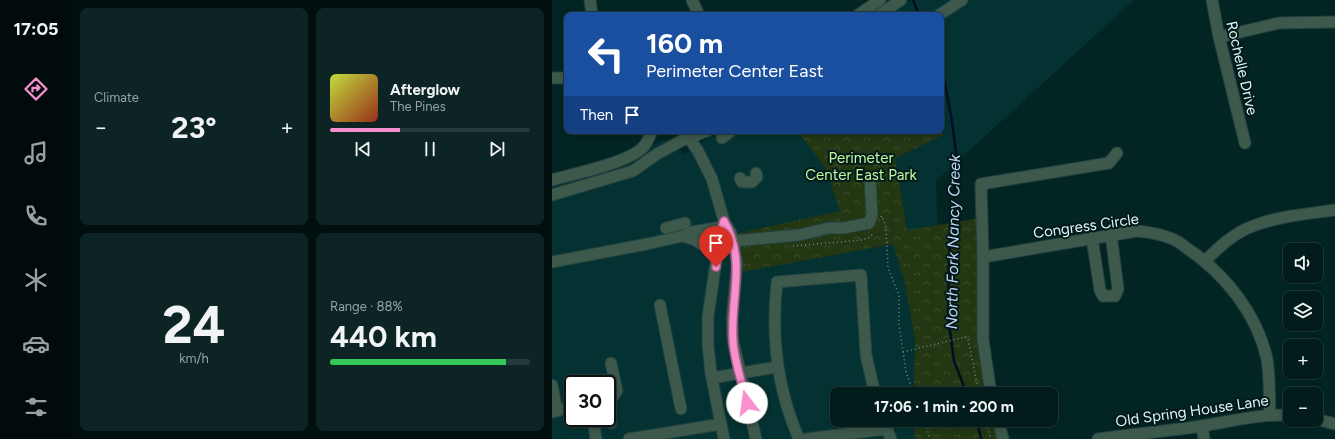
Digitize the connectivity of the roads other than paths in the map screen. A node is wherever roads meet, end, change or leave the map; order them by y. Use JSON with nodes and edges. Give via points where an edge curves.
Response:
{"nodes":[{"id":1,"x":590,"y":0,"type":"edge"},
{"id":2,"x":692,"y":0,"type":"edge"},
{"id":3,"x":901,"y":0,"type":"edge"},
{"id":4,"x":962,"y":0,"type":"edge"},
{"id":5,"x":1212,"y":0,"type":"edge"},
{"id":6,"x":875,"y":1,"type":"edge"},
{"id":7,"x":592,"y":12,"type":"edge"},
{"id":8,"x":698,"y":12,"type":"edge"},
{"id":9,"x":862,"y":12,"type":"edge"},
{"id":10,"x":879,"y":12,"type":"edge"},
{"id":11,"x":884,"y":12,"type":"edge"},
{"id":12,"x":943,"y":12,"type":"edge"},
{"id":13,"x":1335,"y":22,"type":"edge"},
{"id":14,"x":1219,"y":37,"type":"junction"},
{"id":15,"x":552,"y":78,"type":"edge"},
{"id":16,"x":564,"y":78,"type":"edge"},
{"id":17,"x":651,"y":134,"type":"edge"},
{"id":18,"x":688,"y":134,"type":"edge"},
{"id":19,"x":690,"y":134,"type":"edge"},
{"id":20,"x":727,"y":134,"type":"edge"},
{"id":21,"x":722,"y":138,"type":"dead end"},
{"id":22,"x":1245,"y":143,"type":"dead end"},
{"id":23,"x":1117,"y":153,"type":"dead end"},
{"id":24,"x":756,"y":173,"type":"dead end"},
{"id":25,"x":740,"y":178,"type":"dead end"},
{"id":26,"x":870,"y":179,"type":"dead end"},
{"id":27,"x":552,"y":180,"type":"edge"},
{"id":28,"x":552,"y":195,"type":"edge"},
{"id":29,"x":1335,"y":210,"type":"edge"},
{"id":30,"x":685,"y":223,"type":"dead end"},
{"id":31,"x":723,"y":224,"type":"junction"},
{"id":32,"x":666,"y":228,"type":"dead end"},
{"id":33,"x":1111,"y":234,"type":"junction"},
{"id":34,"x":683,"y":236,"type":"junction"},
{"id":35,"x":1092,"y":238,"type":"junction"},
{"id":36,"x":733,"y":241,"type":"junction"},
{"id":37,"x":718,"y":255,"type":"junction"},
{"id":38,"x":983,"y":257,"type":"junction"},
{"id":39,"x":1205,"y":261,"type":"junction"},
{"id":40,"x":552,"y":262,"type":"edge"},
{"id":41,"x":660,"y":305,"type":"dead end"},
{"id":42,"x":611,"y":363,"type":"dead end"},
{"id":43,"x":776,"y":367,"type":"junction"},
{"id":44,"x":739,"y":374,"type":"junction"},
{"id":45,"x":614,"y":375,"type":"edge"},
{"id":46,"x":712,"y":378,"type":"junction"},
{"id":47,"x":552,"y":385,"type":"edge"},
{"id":48,"x":873,"y":387,"type":"edge"},
{"id":49,"x":990,"y":387,"type":"edge"},
{"id":50,"x":681,"y":409,"type":"dead end"},
{"id":51,"x":555,"y":411,"type":"edge"},
{"id":52,"x":1270,"y":414,"type":"junction"},
{"id":53,"x":1283,"y":415,"type":"edge"},
{"id":54,"x":1323,"y":421,"type":"edge"},
{"id":55,"x":721,"y":424,"type":"junction"},
{"id":56,"x":1335,"y":424,"type":"edge"},
{"id":57,"x":1202,"y":426,"type":"junction"},
{"id":58,"x":594,"y":427,"type":"edge"},
{"id":59,"x":1000,"y":427,"type":"edge"},
{"id":60,"x":888,"y":429,"type":"edge"},
{"id":61,"x":596,"y":439,"type":"edge"},
{"id":62,"x":629,"y":439,"type":"edge"},
{"id":63,"x":724,"y":439,"type":"edge"},
{"id":64,"x":756,"y":439,"type":"edge"},
{"id":65,"x":799,"y":439,"type":"edge"},
{"id":66,"x":806,"y":439,"type":"edge"},
{"id":67,"x":1003,"y":439,"type":"edge"},
{"id":68,"x":1098,"y":439,"type":"edge"},
{"id":69,"x":1204,"y":439,"type":"edge"}],
"edges":[{"from":1,"to":7,"type":"street"},
{"from":2,"to":8,"type":"street"},
{"from":3,"to":11,"type":"street"},
{"from":4,"to":12,"type":"street"},
{"from":5,"to":14,"type":"street","name":"Rochelle Drive"},
{"from":6,"to":9,"type":"street"},
{"from":6,"to":10,"type":"street"},
{"from":13,"to":14,"type":"street","via":[[1279,23]]},
{"from":14,"to":22,"type":"street","name":"Rochelle Drive"},
{"from":15,"to":16,"type":"street"},
{"from":17,"to":27,"type":"street","via":[[645,146],[636,153]]},
{"from":18,"to":28,"type":"street","via":[[653,162]]},
{"from":19,"to":31,"type":"street","via":[[712,179]]},
{"from":20,"to":21,"type":"street"},
{"from":23,"to":38,"type":"street","via":[[1109,163],[980,184]]},
{"from":24,"to":25,"type":"street","via":[[757,177],[752,182],[742,182]]},
{"from":26,"to":36,"type":"street","via":[[872,215],[869,223],[799,235]]},
{"from":29,"to":39,"type":"street","via":[[1253,226],[1225,242]]},
{"from":30,"to":32,"type":"street"},
{"from":31,"to":34,"type":"street"},
{"from":31,"to":36,"type":"street"},
{"from":31,"to":37,"type":"street"},
{"from":33,"to":35,"type":"street","name":"Congress Circle"},
{"from":33,"to":35,"type":"street","via":[[1118,289],[1115,296],[1103,296],[1100,290]]},
{"from":33,"to":39,"type":"street","name":"Congress Circle","via":[[1137,231],[1172,238]]},
{"from":34,"to":37,"type":"street","via":[[695,240]]},
{"from":34,"to":40,"type":"street","via":[[648,248]]},
{"from":35,"to":38,"type":"street","name":"Congress Circle"},
{"from":36,"to":44,"type":"street","via":[[738,265],[732,319]]},
{"from":37,"to":46,"type":"street","via":[[708,317]]},
{"from":38,"to":49,"type":"street","via":[[983,340]]},
{"from":39,"to":52,"type":"street","name":"Congress Circle","via":[[1239,297],[1254,323],[1266,358]]},
{"from":41,"to":50,"type":"street"},
{"from":42,"to":45,"type":"street"},
{"from":43,"to":44,"type":"street"},
{"from":43,"to":48,"type":"street","via":[[774,314],[777,282],[861,275],[866,355]]},
{"from":43,"to":65,"type":"street","via":[[790,420]]},
{"from":44,"to":46,"type":"street"},
{"from":44,"to":64,"type":"street"},
{"from":46,"to":55,"type":"street"},
{"from":47,"to":51,"type":"street"},
{"from":52,"to":53,"type":"street","name":"Old Spring House Lane"},
{"from":52,"to":57,"type":"street","name":"Old Spring House Lane"},
{"from":54,"to":56,"type":"street"},
{"from":55,"to":62,"type":"street"},
{"from":55,"to":63,"type":"street"},
{"from":57,"to":68,"type":"street","name":"Old Spring House Lane"},
{"from":57,"to":69,"type":"street"},
{"from":58,"to":61,"type":"street"},
{"from":59,"to":67,"type":"street"},
{"from":60,"to":66,"type":"street"}]}
